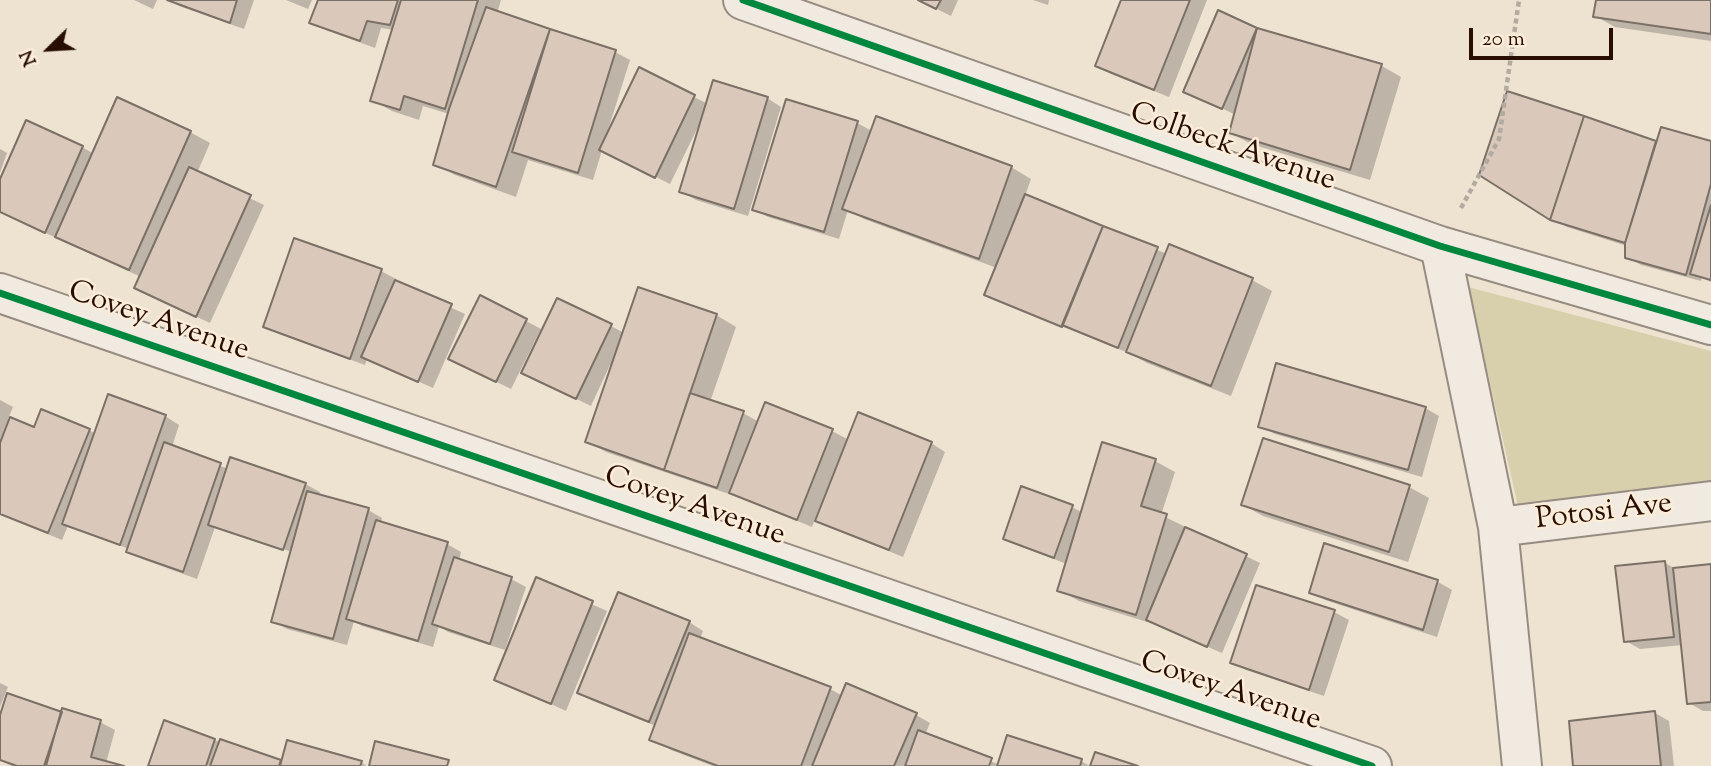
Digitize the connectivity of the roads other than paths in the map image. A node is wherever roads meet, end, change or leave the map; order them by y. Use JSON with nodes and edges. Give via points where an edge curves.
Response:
{"nodes":[{"id":1,"x":743,"y":0,"type":"edge"},
{"id":2,"x":1440,"y":246,"type":"junction"},
{"id":3,"x":0,"y":293,"type":"edge"},
{"id":4,"x":1711,"y":325,"type":"edge"},
{"id":5,"x":1711,"y":501,"type":"edge"},
{"id":6,"x":1498,"y":527,"type":"junction"},
{"id":7,"x":1372,"y":766,"type":"edge"},
{"id":8,"x":1522,"y":766,"type":"edge"}],
"edges":[{"from":1,"to":2,"type":"street","name":"Colbeck Avenue"},
{"from":2,"to":4,"type":"street","name":"Colbeck Avenue"},
{"from":2,"to":6,"type":"street"},
{"from":3,"to":7,"type":"street","name":"Covey Avenue"},
{"from":5,"to":6,"type":"street","name":"Potosi Ave"},
{"from":6,"to":8,"type":"street"}]}
